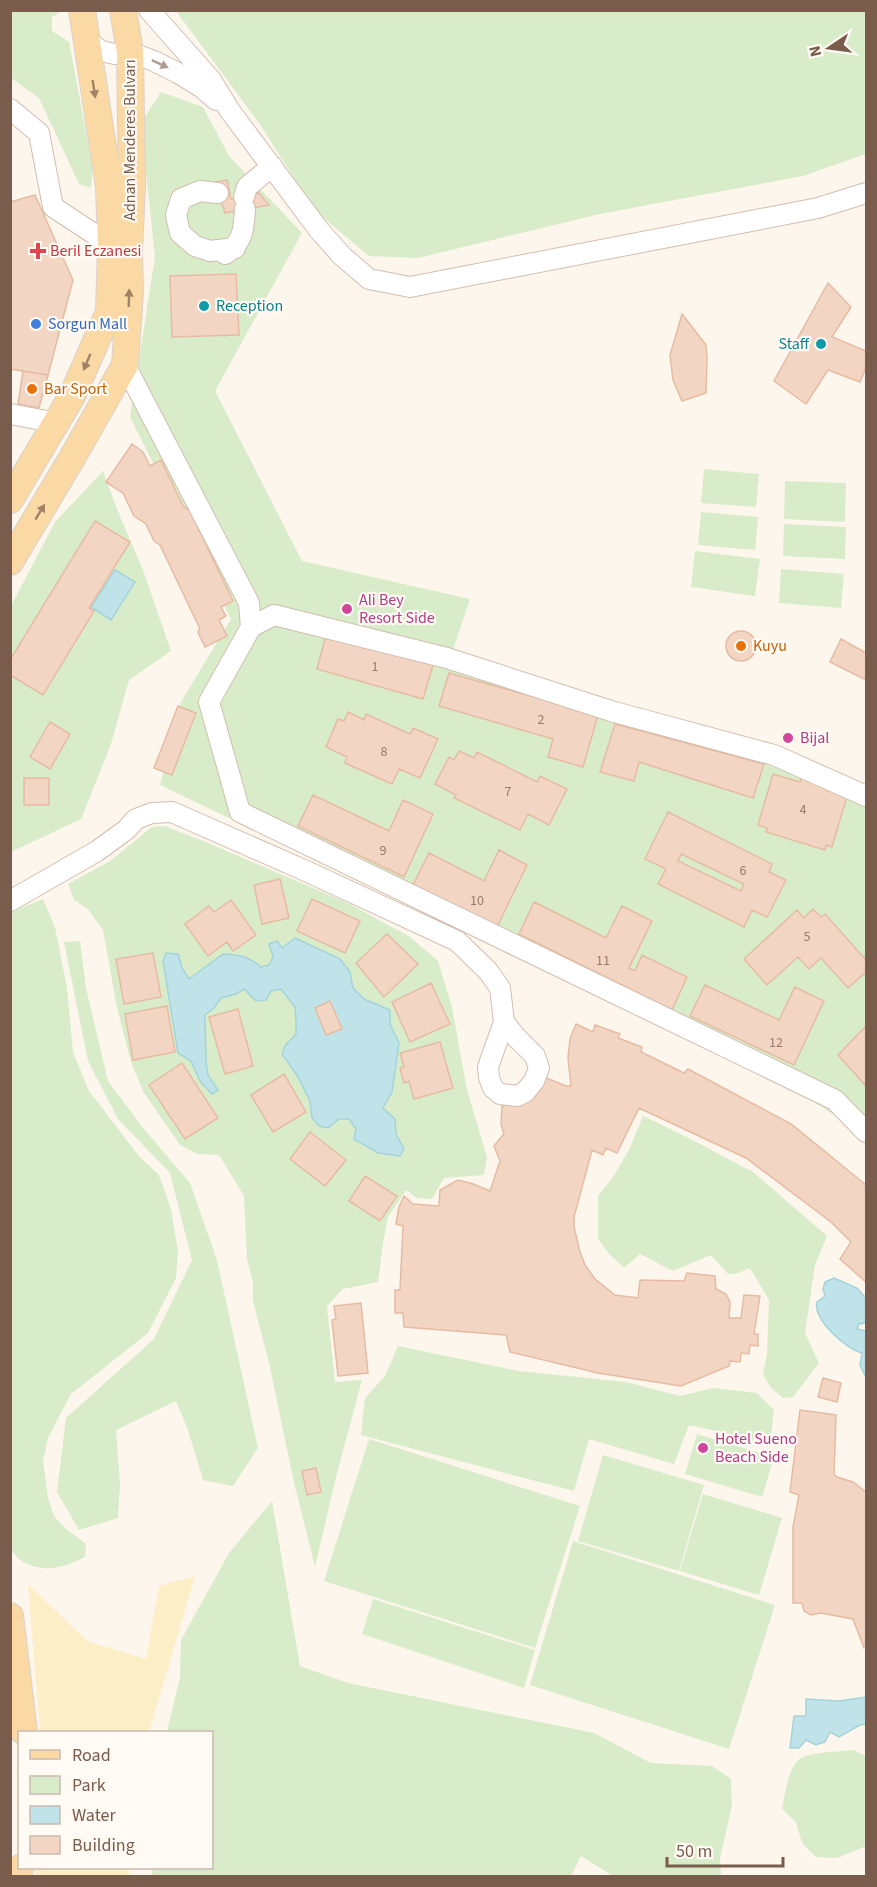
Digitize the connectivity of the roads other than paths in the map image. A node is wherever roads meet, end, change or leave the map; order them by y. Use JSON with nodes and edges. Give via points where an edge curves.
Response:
{"nodes":[{"id":1,"x":123,"y":10,"type":"edge"},
{"id":2,"x":133,"y":10,"type":"edge"},
{"id":3,"x":149,"y":10,"type":"edge"},
{"id":4,"x":86,"y":21,"type":"edge"},
{"id":5,"x":165,"y":28,"type":"junction"},
{"id":6,"x":130,"y":52,"type":"junction"},
{"id":7,"x":10,"y":109,"type":"edge"},
{"id":8,"x":230,"y":111,"type":"junction"},
{"id":9,"x":272,"y":166,"type":"junction"},
{"id":10,"x":867,"y":193,"type":"edge"},
{"id":11,"x":237,"y":195,"type":"junction"},
{"id":12,"x":111,"y":245,"type":"junction"},
{"id":13,"x":235,"y":248,"type":"junction"},
{"id":14,"x":213,"y":262,"type":"dead end"},
{"id":15,"x":125,"y":365,"type":"junction"},
{"id":16,"x":10,"y":414,"type":"edge"},
{"id":17,"x":57,"y":423,"type":"junction"},
{"id":18,"x":10,"y":500,"type":"edge"},
{"id":19,"x":10,"y":562,"type":"edge"},
{"id":20,"x":251,"y":627,"type":"junction"},
{"id":21,"x":867,"y":795,"type":"edge"},
{"id":22,"x":10,"y":901,"type":"edge"},
{"id":23,"x":504,"y":1022,"type":"dead end"},
{"id":24,"x":867,"y":1132,"type":"edge"},
{"id":25,"x":10,"y":1616,"type":"edge"},
{"id":26,"x":24,"y":1731,"type":"edge"}],
"edges":[{"from":1,"to":6,"type":"main road","name":"Adnan Menderes Bulvarı"},
{"from":2,"to":5,"type":"street"},
{"from":3,"to":5,"type":"street"},
{"from":4,"to":6,"type":"street","via":[[100,51]]},
{"from":4,"to":12,"type":"main road","name":"Adnan Menderes Bulvarı","one_way":true,"via":[[109,186]]},
{"from":5,"to":8,"type":"street","via":[[211,80]]},
{"from":6,"to":8,"type":"street","one_way":true,"via":[[178,73]]},
{"from":15,"to":6,"type":"main road","name":"Adnan Menderes Bulvarı","one_way":true,"via":[[132,185]]},
{"from":7,"to":12,"type":"street","via":[[39,133],[53,207]]},
{"from":8,"to":9,"type":"street"},
{"from":9,"to":10,"type":"street","via":[[342,256],[369,279],[410,287],[818,208]]},
{"from":9,"to":11,"type":"street"},
{"from":11,"to":13,"type":"street","via":[[244,229]]},
{"from":11,"to":13,"type":"street","via":[[200,191],[181,199],[176,215],[180,233],[195,246],[210,251]]},
{"from":12,"to":17,"type":"main road","name":"Adnan Menderes Bulvarı","one_way":true,"via":[[109,312]]},
{"from":13,"to":14,"type":"street"},
{"from":19,"to":15,"type":"main road","name":"Adnan Menderes Bulvarı","one_way":true},
{"from":15,"to":20,"type":"street","via":[[249,603]]},
{"from":16,"to":17,"type":"street"},
{"from":17,"to":18,"type":"main road","name":"Adnan Menderes Bulvarı"},
{"from":20,"to":21,"type":"street","via":[[274,615],[447,658],[610,711],[774,755]]},
{"from":20,"to":24,"type":"street","via":[[209,702],[240,813],[835,1100]]},
{"from":22,"to":23,"type":"street","via":[[97,851],[136,819],[172,812],[457,941],[500,988]]},
{"from":25,"to":26,"type":"main road"}]}
